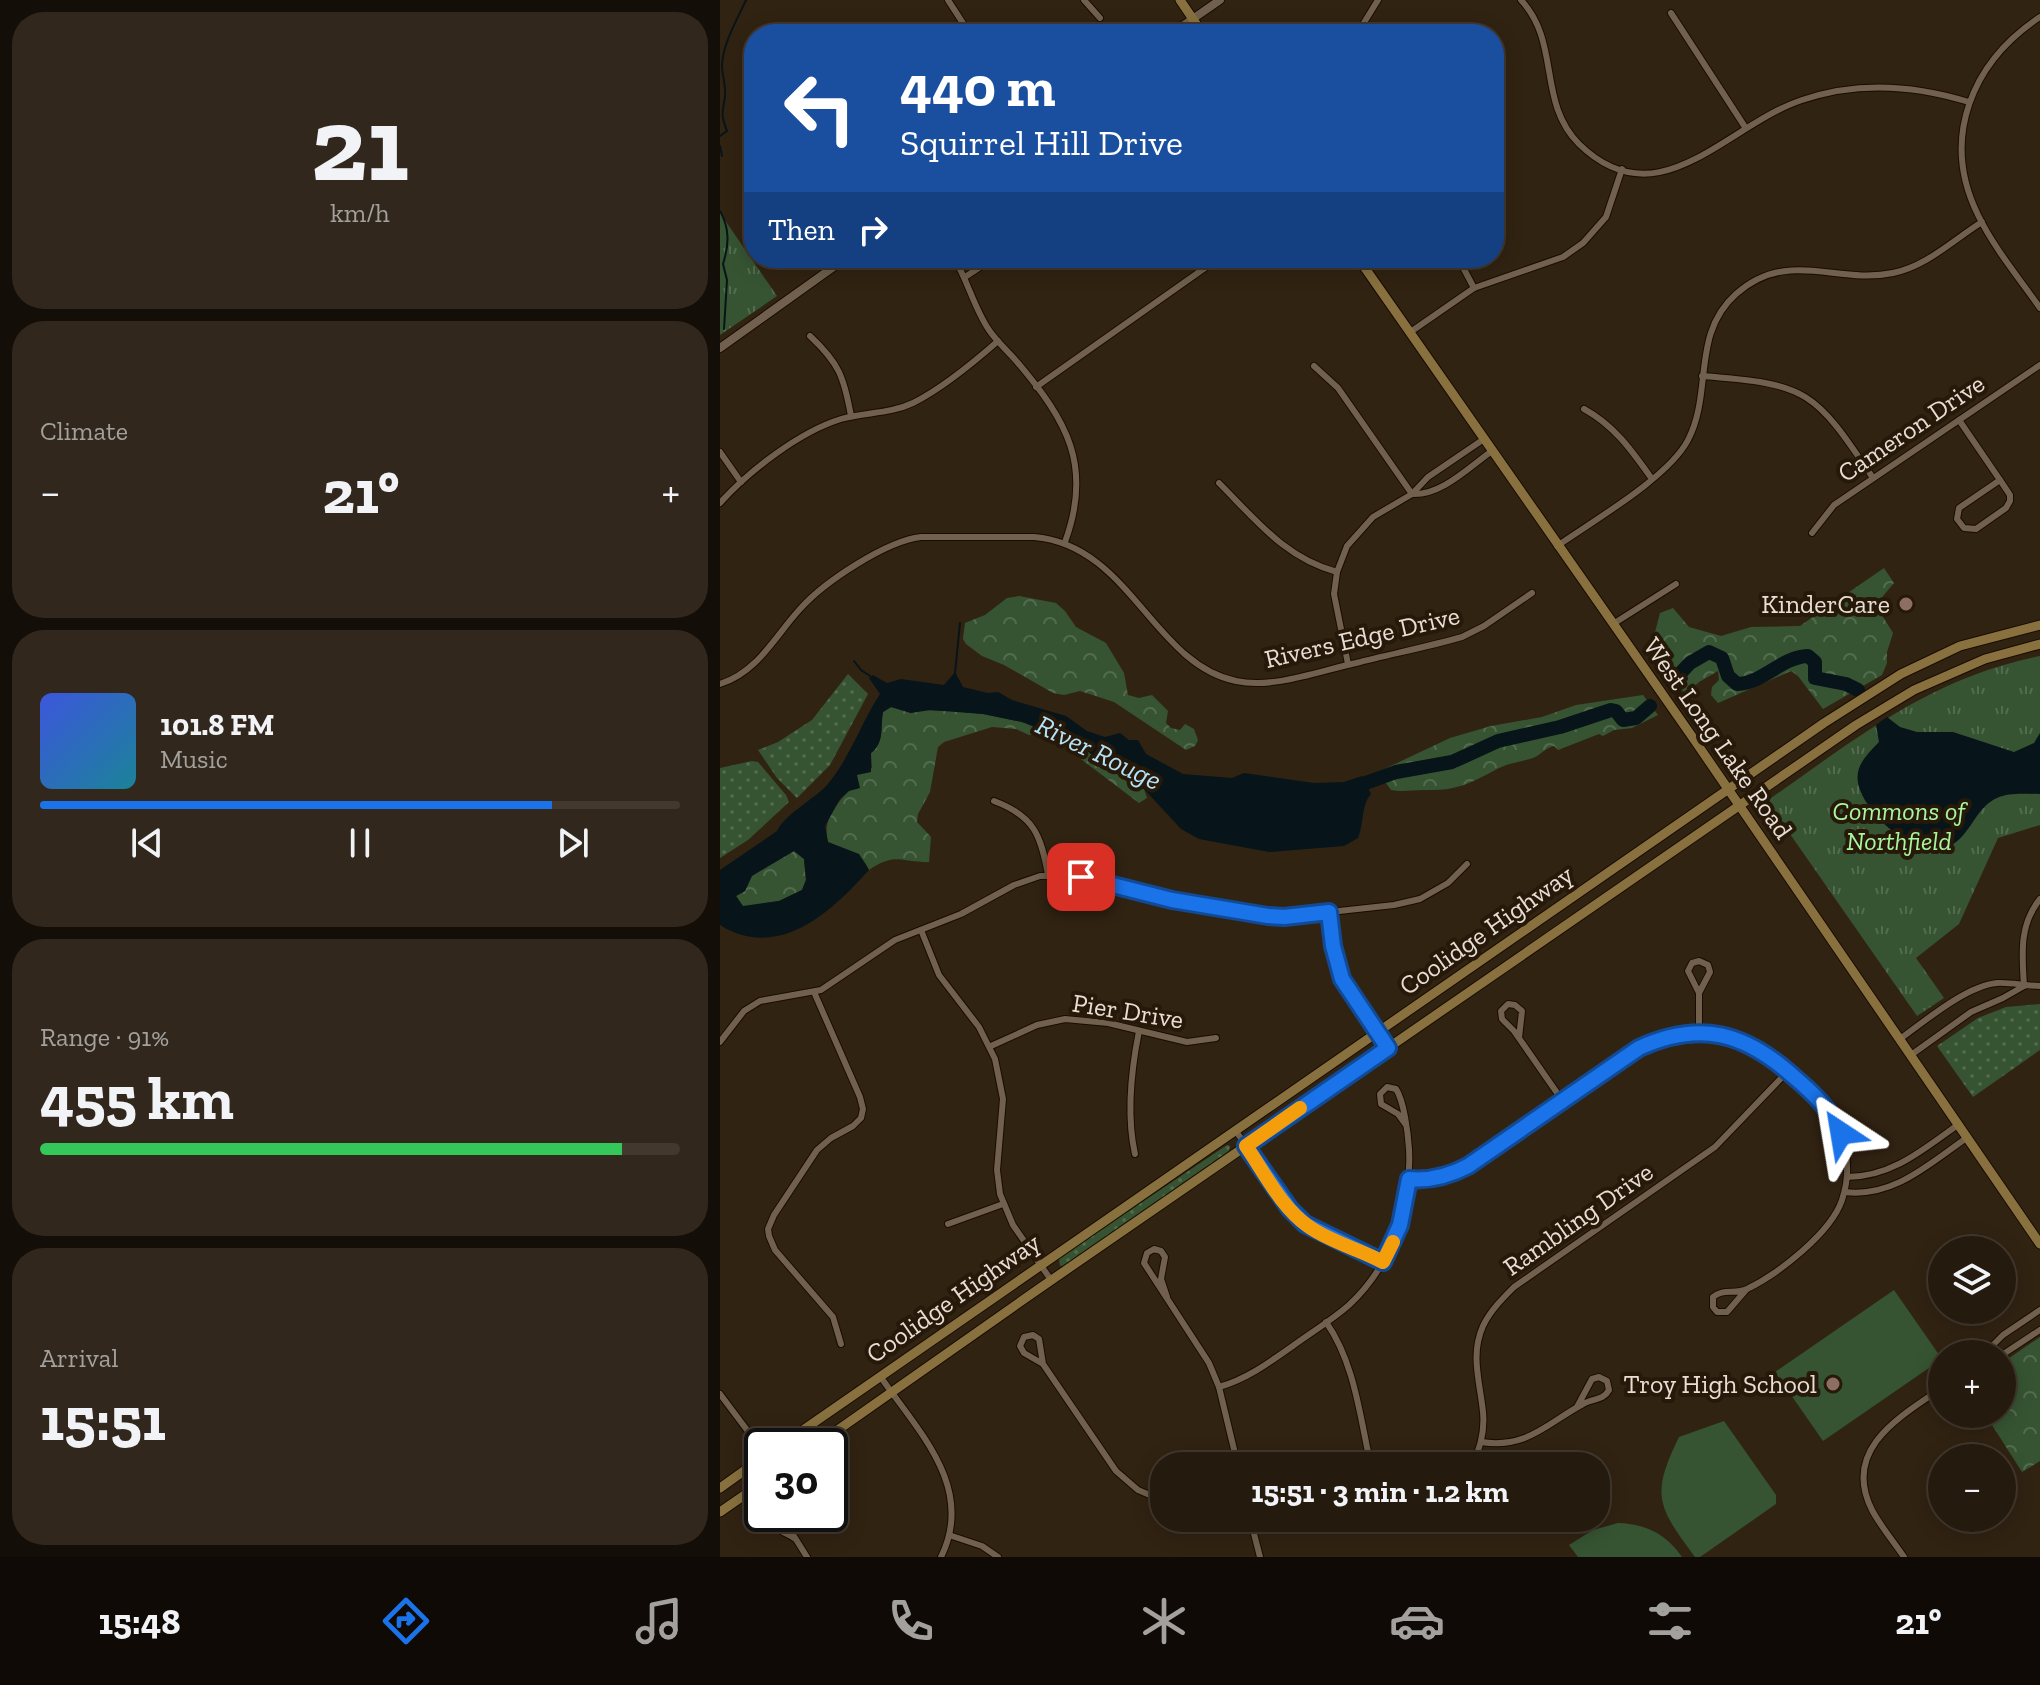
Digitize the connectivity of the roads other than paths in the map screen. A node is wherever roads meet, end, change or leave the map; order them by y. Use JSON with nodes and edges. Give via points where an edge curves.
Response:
{"nodes":[{"id":1,"x":948,"y":0,"type":"edge"},
{"id":2,"x":1084,"y":0,"type":"edge"},
{"id":3,"x":1180,"y":0,"type":"edge"},
{"id":4,"x":1220,"y":0,"type":"edge"},
{"id":5,"x":1378,"y":0,"type":"edge"},
{"id":6,"x":1521,"y":0,"type":"edge"},
{"id":7,"x":1671,"y":13,"type":"dead end"},
{"id":8,"x":2040,"y":17,"type":"edge"},
{"id":9,"x":1100,"y":18,"type":"dead end"},
{"id":10,"x":1193,"y":19,"type":"junction"},
{"id":11,"x":964,"y":24,"type":"edge"},
{"id":12,"x":1186,"y":24,"type":"edge"},
{"id":13,"x":1196,"y":24,"type":"edge"},
{"id":14,"x":1362,"y":24,"type":"edge"},
{"id":15,"x":1969,"y":102,"type":"junction"},
{"id":16,"x":1745,"y":127,"type":"junction"},
{"id":17,"x":1622,"y":169,"type":"junction"},
{"id":18,"x":1982,"y":222,"type":"junction"},
{"id":19,"x":832,"y":268,"type":"edge"},
{"id":20,"x":960,"y":268,"type":"edge"},
{"id":21,"x":979,"y":268,"type":"edge"},
{"id":22,"x":1205,"y":268,"type":"edge"},
{"id":23,"x":1365,"y":268,"type":"edge"},
{"id":24,"x":1463,"y":268,"type":"edge"},
{"id":25,"x":965,"y":277,"type":"junction"},
{"id":26,"x":1474,"y":288,"type":"junction"},
{"id":27,"x":2040,"y":308,"type":"edge"},
{"id":28,"x":1409,"y":333,"type":"junction"},
{"id":29,"x":810,"y":336,"type":"dead end"},
{"id":30,"x":998,"y":341,"type":"junction"},
{"id":31,"x":720,"y":348,"type":"edge"},
{"id":32,"x":2040,"y":365,"type":"edge"},
{"id":33,"x":1314,"y":366,"type":"dead end"},
{"id":34,"x":1702,"y":376,"type":"junction"},
{"id":35,"x":1036,"y":387,"type":"junction"},
{"id":36,"x":1584,"y":409,"type":"dead end"},
{"id":37,"x":851,"y":416,"type":"junction"},
{"id":38,"x":1959,"y":420,"type":"junction"},
{"id":39,"x":1484,"y":439,"type":"junction"},
{"id":40,"x":1492,"y":451,"type":"junction"},
{"id":41,"x":720,"y":452,"type":"edge"},
{"id":42,"x":1873,"y":478,"type":"junction"},
{"id":43,"x":1652,"y":479,"type":"junction"},
{"id":44,"x":2000,"y":480,"type":"junction"},
{"id":45,"x":741,"y":482,"type":"junction"},
{"id":46,"x":1219,"y":483,"type":"dead end"},
{"id":47,"x":1412,"y":494,"type":"junction"},
{"id":48,"x":720,"y":503,"type":"edge"},
{"id":49,"x":1812,"y":533,"type":"dead end"},
{"id":50,"x":1065,"y":542,"type":"junction"},
{"id":51,"x":1557,"y":546,"type":"junction"},
{"id":52,"x":1337,"y":572,"type":"junction"},
{"id":53,"x":1676,"y":584,"type":"dead end"},
{"id":54,"x":1532,"y":593,"type":"dead end"},
{"id":55,"x":1613,"y":624,"type":"junction"},
{"id":56,"x":2040,"y":625,"type":"edge"},
{"id":57,"x":2040,"y":644,"type":"edge"},
{"id":58,"x":1348,"y":664,"type":"junction"},
{"id":59,"x":720,"y":684,"type":"edge"},
{"id":60,"x":1851,"y":705,"type":"junction"},
{"id":61,"x":1828,"y":720,"type":"junction"},
{"id":62,"x":1856,"y":725,"type":"junction"},
{"id":63,"x":1834,"y":740,"type":"junction"},
{"id":64,"x":1727,"y":789,"type":"junction"},
{"id":65,"x":994,"y":801,"type":"dead end"},
{"id":66,"x":1739,"y":808,"type":"junction"},
{"id":67,"x":1651,"y":842,"type":"junction"},
{"id":68,"x":1626,"y":860,"type":"junction"},
{"id":69,"x":1467,"y":864,"type":"dead end"},
{"id":70,"x":1651,"y":866,"type":"junction"},
{"id":71,"x":1048,"y":875,"type":"junction"},
{"id":72,"x":1629,"y":882,"type":"junction"},
{"id":73,"x":2040,"y":899,"type":"edge"},
{"id":74,"x":1329,"y":912,"type":"junction"},
{"id":75,"x":921,"y":930,"type":"junction"},
{"id":76,"x":2024,"y":986,"type":"junction"},
{"id":77,"x":2040,"y":986,"type":"edge"},
{"id":78,"x":814,"y":992,"type":"junction"},
{"id":79,"x":1699,"y":993,"type":"junction"},
{"id":80,"x":1139,"y":1031,"type":"junction"},
{"id":81,"x":1377,"y":1032,"type":"junction"},
{"id":82,"x":1699,"y":1033,"type":"junction"},
{"id":83,"x":1216,"y":1038,"type":"dead end"},
{"id":84,"x":1519,"y":1038,"type":"junction"},
{"id":85,"x":1900,"y":1039,"type":"junction"},
{"id":86,"x":720,"y":1042,"type":"edge"},
{"id":87,"x":991,"y":1046,"type":"junction"},
{"id":88,"x":1388,"y":1048,"type":"junction"},
{"id":89,"x":1911,"y":1055,"type":"junction"},
{"id":90,"x":1788,"y":1071,"type":"junction"},
{"id":91,"x":1562,"y":1100,"type":"junction"},
{"id":92,"x":1959,"y":1124,"type":"junction"},
{"id":93,"x":1406,"y":1125,"type":"junction"},
{"id":94,"x":1235,"y":1130,"type":"junction"},
{"id":95,"x":1968,"y":1137,"type":"junction"},
{"id":96,"x":1246,"y":1146,"type":"junction"},
{"id":97,"x":1135,"y":1154,"type":"dead end"},
{"id":98,"x":1847,"y":1177,"type":"junction"},
{"id":99,"x":1409,"y":1179,"type":"junction"},
{"id":100,"x":1845,"y":1192,"type":"junction"},
{"id":101,"x":1003,"y":1204,"type":"junction"},
{"id":102,"x":948,"y":1224,"type":"dead end"},
{"id":103,"x":2040,"y":1244,"type":"edge"},
{"id":104,"x":1383,"y":1262,"type":"junction"},
{"id":105,"x":1041,"y":1264,"type":"junction"},
{"id":106,"x":1051,"y":1280,"type":"junction"},
{"id":107,"x":1746,"y":1290,"type":"junction"},
{"id":108,"x":1167,"y":1297,"type":"junction"},
{"id":109,"x":2040,"y":1310,"type":"edge"},
{"id":110,"x":1326,"y":1322,"type":"junction"},
{"id":111,"x":2040,"y":1330,"type":"edge"},
{"id":112,"x":1998,"y":1340,"type":"edge"},
{"id":113,"x":841,"y":1344,"type":"dead end"},
{"id":114,"x":2016,"y":1346,"type":"edge"},
{"id":115,"x":1043,"y":1364,"type":"junction"},
{"id":116,"x":880,"y":1376,"type":"junction"},
{"id":117,"x":1219,"y":1387,"type":"junction"},
{"id":118,"x":891,"y":1392,"type":"junction"},
{"id":119,"x":720,"y":1394,"type":"edge"},
{"id":120,"x":1928,"y":1398,"type":"edge"},
{"id":121,"x":1577,"y":1407,"type":"junction"},
{"id":122,"x":746,"y":1428,"type":"edge"},
{"id":123,"x":806,"y":1428,"type":"edge"},
{"id":124,"x":840,"y":1428,"type":"edge"},
{"id":125,"x":1481,"y":1442,"type":"junction"},
{"id":126,"x":1235,"y":1452,"type":"edge"},
{"id":127,"x":1368,"y":1452,"type":"edge"},
{"id":128,"x":1477,"y":1452,"type":"edge"},
{"id":129,"x":744,"y":1471,"type":"edge"},
{"id":130,"x":720,"y":1488,"type":"edge"},
{"id":131,"x":744,"y":1495,"type":"edge"},
{"id":132,"x":1150,"y":1495,"type":"edge"},
{"id":133,"x":720,"y":1512,"type":"edge"},
{"id":134,"x":783,"y":1532,"type":"edge"},
{"id":135,"x":793,"y":1532,"type":"edge"},
{"id":136,"x":1254,"y":1532,"type":"edge"},
{"id":137,"x":949,"y":1535,"type":"junction"},
{"id":138,"x":794,"y":1538,"type":"junction"},
{"id":139,"x":807,"y":1557,"type":"edge"},
{"id":140,"x":941,"y":1557,"type":"edge"},
{"id":141,"x":998,"y":1557,"type":"edge"},
{"id":142,"x":1260,"y":1557,"type":"edge"},
{"id":143,"x":1904,"y":1557,"type":"edge"}],
"edges":[{"from":1,"to":11,"type":"street"},
{"from":2,"to":9,"type":"street"},
{"from":3,"to":10,"type":"main road"},
{"from":4,"to":10,"type":"street"},
{"from":5,"to":14,"type":"street"},
{"from":6,"to":17,"type":"street","via":[[1543,36],[1562,121],[1592,155]]},
{"from":7,"to":16,"type":"street"},
{"from":8,"to":15,"type":"street","via":[[1998,52]]},
{"from":10,"to":12,"type":"street"},
{"from":10,"to":13,"type":"main road"},
{"from":15,"to":16,"type":"street","via":[[1908,88],[1850,89],[1802,99]]},
{"from":15,"to":18,"type":"street","via":[[1963,164]]},
{"from":16,"to":17,"type":"street","via":[[1684,166],[1653,173]]},
{"from":17,"to":26,"type":"street","via":[[1606,217],[1583,243],[1563,257]]},
{"from":18,"to":27,"type":"street"},
{"from":18,"to":34,"type":"street","via":[[1900,272],[1869,276],[1797,269],[1756,280],[1719,314]]},
{"from":19,"to":31,"type":"street"},
{"from":20,"to":25,"type":"street"},
{"from":21,"to":25,"type":"street"},
{"from":22,"to":35,"type":"street"},
{"from":23,"to":28,"type":"main road","name":"West Long Lake Road"},
{"from":24,"to":26,"type":"street"},
{"from":25,"to":30,"type":"street"},
{"from":26,"to":28,"type":"street"},
{"from":28,"to":39,"type":"main road","name":"West Long Lake Road"},
{"from":29,"to":37,"type":"street","via":[[837,366]]},
{"from":30,"to":35,"type":"street"},
{"from":30,"to":37,"type":"street","via":[[912,403]]},
{"from":32,"to":38,"type":"street","name":"Cameron Drive"},
{"from":33,"to":47,"type":"street","via":[[1338,388]]},
{"from":34,"to":42,"type":"street","via":[[1774,384],[1802,393],[1835,422]]},
{"from":34,"to":43,"type":"street","via":[[1688,440]]},
{"from":35,"to":50,"type":"street","via":[[1076,459],[1077,488]]},
{"from":36,"to":43,"type":"street","via":[[1617,432]]},
{"from":37,"to":45,"type":"street","via":[[809,433]]},
{"from":38,"to":42,"type":"street","name":"Cameron Drive"},
{"from":38,"to":44,"type":"street"},
{"from":39,"to":40,"type":"main road","name":"West Long Lake Road"},
{"from":39,"to":47,"type":"street"},
{"from":40,"to":47,"type":"street","via":[[1436,490]]},
{"from":40,"to":51,"type":"main road","name":"West Long Lake Road"},
{"from":41,"to":45,"type":"street"},
{"from":42,"to":49,"type":"street","name":"Cameron Drive","via":[[1834,505]]},
{"from":43,"to":51,"type":"street"},
{"from":44,"to":44,"type":"street","via":[[1959,508],[1957,519],[1964,528],[1976,529],[2006,508],[2010,495]]},
{"from":45,"to":48,"type":"street"},
{"from":46,"to":52,"type":"street","via":[[1291,552]]},
{"from":47,"to":52,"type":"street","via":[[1364,524],[1347,546]]},
{"from":50,"to":58,"type":"street","name":"Rivers Edge Drive","via":[[1095,560],[1194,661],[1221,676],[1253,683]]},
{"from":50,"to":59,"type":"street","name":"Rivers Edge Drive","via":[[929,536],[895,543],[810,599],[753,665]]},
{"from":51,"to":55,"type":"main road","name":"West Long Lake Road"},
{"from":52,"to":58,"type":"street","via":[[1335,606]]},
{"from":53,"to":55,"type":"street"},
{"from":54,"to":58,"type":"street","name":"Rivers Edge Drive","via":[[1462,637]]},
{"from":55,"to":64,"type":"main road","name":"West Long Lake Road"},
{"from":56,"to":60,"type":"main road","name":"Coolidge Highway","via":[[1960,646]]},
{"from":57,"to":62,"type":"main road","name":"Coolidge Highway","via":[[1942,677]]},
{"from":60,"to":61,"type":"main road","name":"Coolidge Highway"},
{"from":60,"to":62,"type":"main road","via":[[1848,715]]},
{"from":61,"to":63,"type":"main road","via":[[1837,730]]},
{"from":61,"to":64,"type":"main road","name":"Coolidge Highway"},
{"from":62,"to":63,"type":"main road","name":"Coolidge Highway"},
{"from":63,"to":66,"type":"main road","name":"Coolidge Highway"},
{"from":64,"to":66,"type":"main road","name":"West Long Lake Road"},
{"from":64,"to":67,"type":"main road","name":"Coolidge Highway"},
{"from":65,"to":71,"type":"street","via":[[1031,823]]},
{"from":66,"to":70,"type":"main road","name":"Coolidge Highway"},
{"from":66,"to":85,"type":"main road","name":"West Long Lake Road"},
{"from":67,"to":68,"type":"main road","name":"Coolidge Highway"},
{"from":67,"to":70,"type":"main road"},
{"from":68,"to":72,"type":"main road","via":[[1632,872]]},
{"from":68,"to":81,"type":"main road","name":"Coolidge Highway"},
{"from":69,"to":74,"type":"street","via":[[1420,899]]},
{"from":70,"to":72,"type":"main road","name":"Coolidge Highway"},
{"from":71,"to":74,"type":"street","via":[[1081,877],[1268,916]]},
{"from":71,"to":75,"type":"street","via":[[1014,885]]},
{"from":72,"to":88,"type":"main road","name":"Coolidge Highway"},
{"from":73,"to":76,"type":"street","via":[[2023,933]]},
{"from":74,"to":81,"type":"street","via":[[1339,970]]},
{"from":75,"to":78,"type":"street","via":[[886,945]]},
{"from":75,"to":87,"type":"street","via":[[939,975]]},
{"from":76,"to":77,"type":"street"},
{"from":76,"to":85,"type":"street","via":[[1999,983],[1974,990]]},
{"from":76,"to":89,"type":"street","via":[[1971,1012]]},
{"from":78,"to":86,"type":"street","via":[[752,1005]]},
{"from":78,"to":113,"type":"street","via":[[863,1114],[858,1123],[817,1150],[770,1222],[769,1236],[833,1317]]},
{"from":79,"to":79,"type":"street","via":[[1710,972],[1699,961],[1688,971]]},
{"from":79,"to":82,"type":"street"},
{"from":80,"to":83,"type":"street","name":"Pier Drive","via":[[1193,1042]]},
{"from":80,"to":87,"type":"street","name":"Pier Drive","via":[[1088,1020],[1057,1020]]},
{"from":80,"to":97,"type":"street","via":[[1129,1130]]},
{"from":81,"to":88,"type":"street"},
{"from":81,"to":94,"type":"main road","name":"Coolidge Highway"},
{"from":82,"to":90,"type":"street","via":[[1748,1043]]},
{"from":82,"to":91,"type":"street","via":[[1670,1036],[1639,1048]]},
{"from":84,"to":84,"type":"street","via":[[1500,1015],[1508,1004],[1522,1011]]},
{"from":84,"to":91,"type":"street"},
{"from":85,"to":89,"type":"main road","name":"West Long Lake Road"},
{"from":87,"to":101,"type":"street","via":[[1003,1099],[997,1170]]},
{"from":88,"to":96,"type":"main road","name":"Coolidge Highway"},
{"from":89,"to":92,"type":"main road","name":"West Long Lake Road"},
{"from":90,"to":98,"type":"street","via":[[1831,1113],[1843,1140]]},
{"from":90,"to":125,"type":"street","name":"Rambling Drive","via":[[1722,1142],[1499,1302],[1483,1326],[1477,1349]]},
{"from":91,"to":99,"type":"street","via":[[1457,1172]]},
{"from":92,"to":95,"type":"main road","name":"West Long Lake Road"},
{"from":92,"to":98,"type":"street","via":[[1892,1169]]},
{"from":93,"to":93,"type":"street","via":[[1399,1092],[1387,1087],[1380,1094],[1381,1104]]},
{"from":93,"to":99,"type":"street"},
{"from":94,"to":96,"type":"street"},
{"from":94,"to":105,"type":"main road","name":"Coolidge Highway"},
{"from":95,"to":100,"type":"street","via":[[1899,1183],[1871,1192]]},
{"from":95,"to":103,"type":"main road","name":"West Long Lake Road"},
{"from":96,"to":104,"type":"street","via":[[1305,1224]]},
{"from":96,"to":106,"type":"main road","name":"Coolidge Highway"},
{"from":98,"to":100,"type":"street"},
{"from":99,"to":104,"type":"street","via":[[1400,1225]]},
{"from":100,"to":107,"type":"street","via":[[1820,1236]]},
{"from":101,"to":102,"type":"street"},
{"from":101,"to":105,"type":"street"},
{"from":104,"to":110,"type":"street","via":[[1360,1294]]},
{"from":105,"to":106,"type":"street"},
{"from":105,"to":116,"type":"main road","name":"Coolidge Highway"},
{"from":106,"to":118,"type":"main road","name":"Coolidge Highway"},
{"from":107,"to":107,"type":"street","via":[[1727,1312],[1713,1307],[1717,1293]]},
{"from":108,"to":108,"type":"street","via":[[1161,1279],[1165,1257],[1154,1249],[1144,1263]]},
{"from":108,"to":117,"type":"street","via":[[1205,1353]]},
{"from":109,"to":112,"type":"street"},
{"from":110,"to":117,"type":"street","via":[[1252,1374]]},
{"from":110,"to":127,"type":"street","via":[[1346,1360]]},
{"from":111,"to":114,"type":"street"},
{"from":115,"to":115,"type":"street","via":[[1039,1339],[1024,1337],[1022,1352]]},
{"from":115,"to":132,"type":"street","via":[[1116,1471]]},
{"from":116,"to":118,"type":"street"},
{"from":116,"to":123,"type":"main road","name":"Coolidge Highway"},
{"from":117,"to":126,"type":"street"},
{"from":118,"to":124,"type":"main road","name":"Coolidge Highway"},
{"from":118,"to":137,"type":"street","via":[[947,1478],[952,1500]]},
{"from":119,"to":122,"type":"street"},
{"from":120,"to":143,"type":"street","via":[[1886,1428],[1866,1466],[1872,1511]]},
{"from":121,"to":121,"type":"street","via":[[1607,1395],[1607,1381],[1592,1379]]},
{"from":121,"to":125,"type":"street","via":[[1526,1438]]},
{"from":125,"to":128,"type":"street"},
{"from":129,"to":130,"type":"main road"},
{"from":131,"to":133,"type":"main road"},
{"from":134,"to":138,"type":"street"},
{"from":135,"to":138,"type":"street"},
{"from":136,"to":142,"type":"street"},
{"from":137,"to":140,"type":"street"},
{"from":137,"to":141,"type":"street"},
{"from":138,"to":139,"type":"street"}]}
